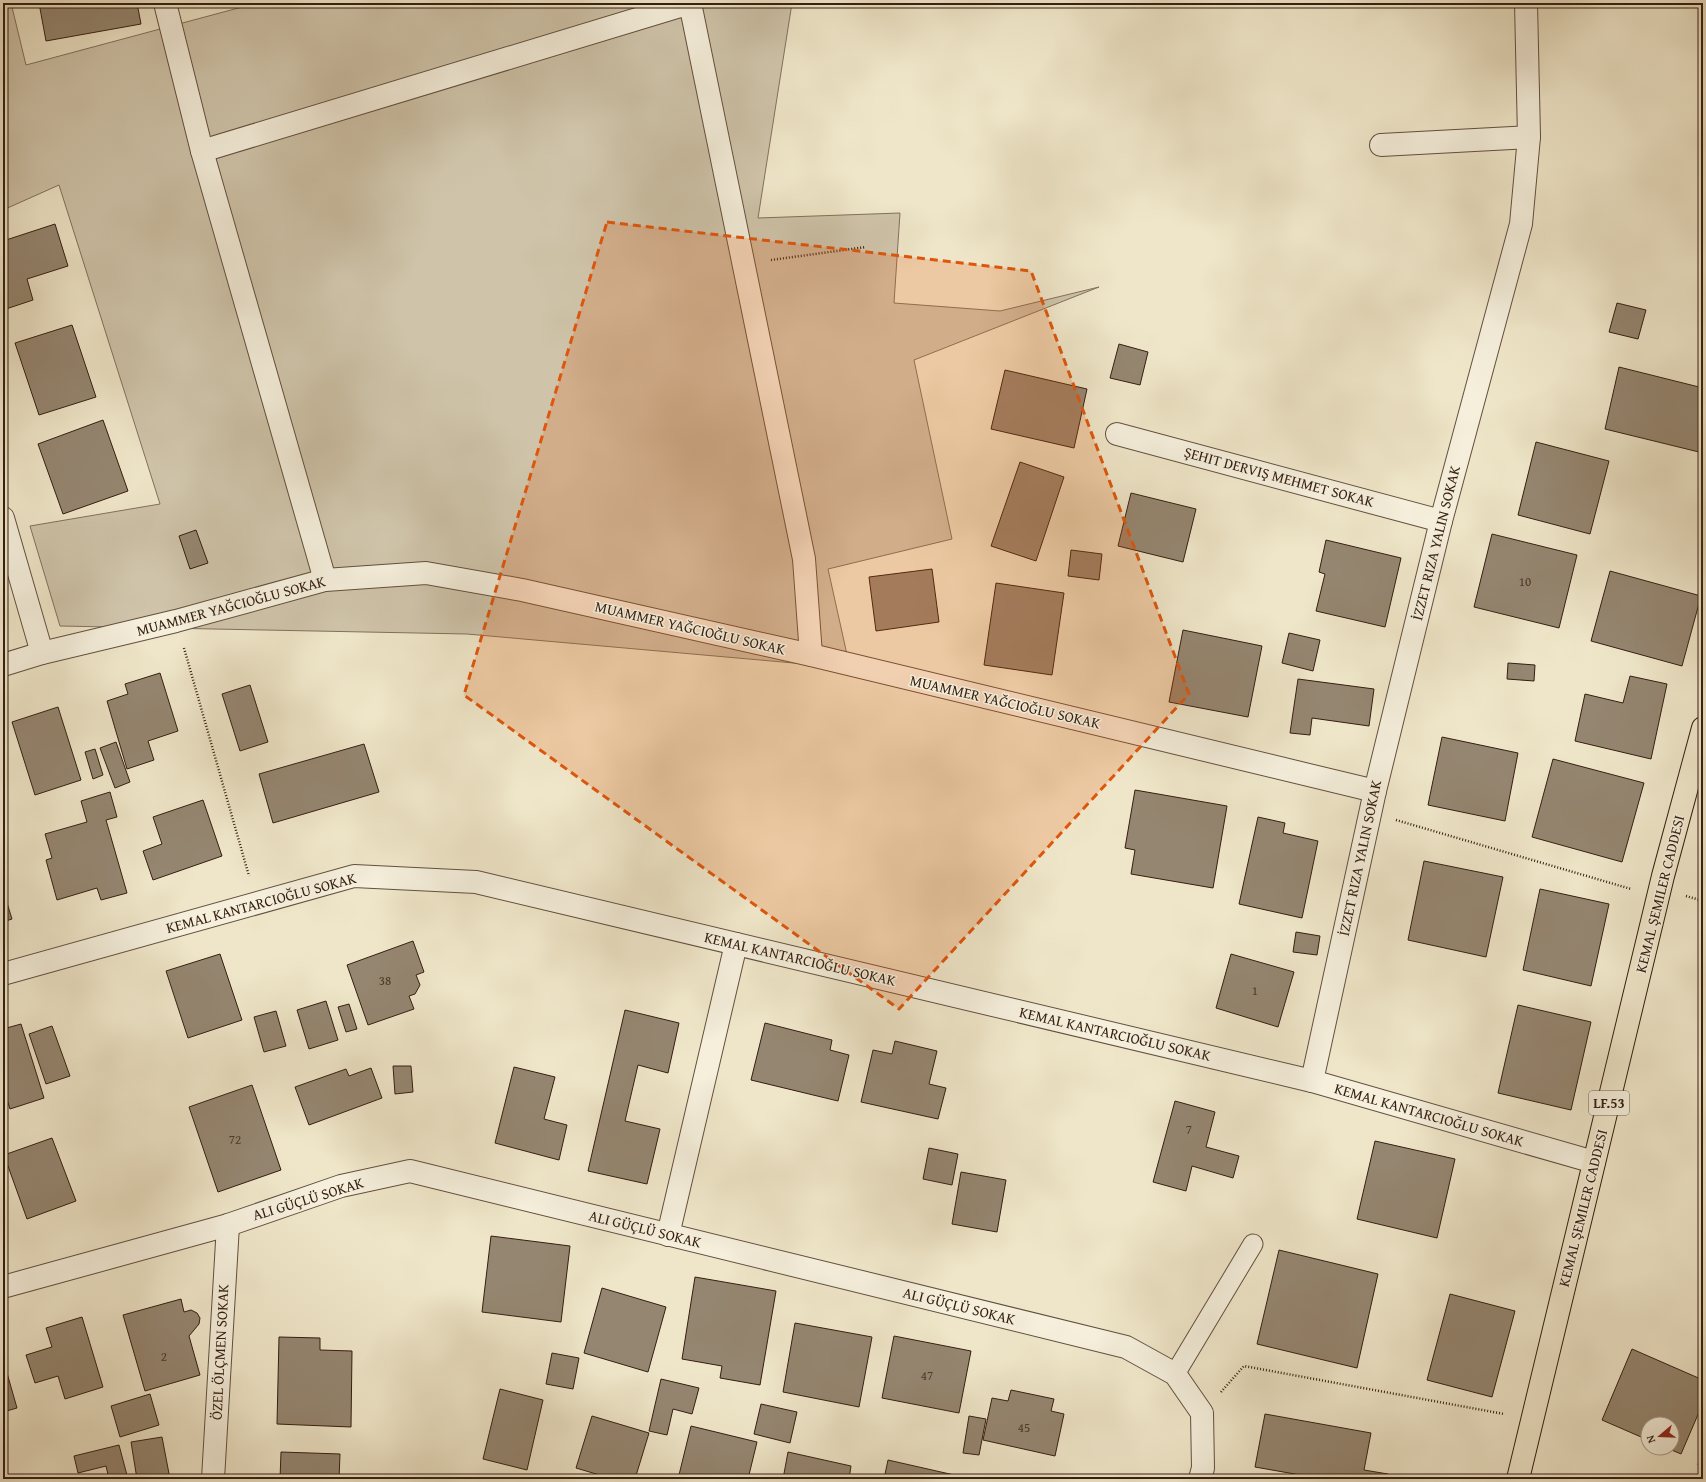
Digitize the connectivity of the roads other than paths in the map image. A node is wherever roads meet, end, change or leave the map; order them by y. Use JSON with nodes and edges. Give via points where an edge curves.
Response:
{"nodes":[{"id":1,"x":165,"y":3,"type":"edge"},
{"id":2,"x":1526,"y":3,"type":"edge"},
{"id":3,"x":1530,"y":137,"type":"junction"},
{"id":4,"x":1381,"y":145,"type":"dead end"},
{"id":5,"x":202,"y":151,"type":"junction"},
{"id":6,"x":1117,"y":434,"type":"dead end"},
{"id":7,"x":3,"y":518,"type":"edge"},
{"id":8,"x":1441,"y":521,"type":"junction"},
{"id":9,"x":326,"y":580,"type":"junction"},
{"id":10,"x":42,"y":653,"type":"junction"},
{"id":11,"x":811,"y":655,"type":"junction"},
{"id":12,"x":3,"y":665,"type":"edge"},
{"id":13,"x":1703,"y":728,"type":"edge"},
{"id":14,"x":1375,"y":790,"type":"junction"},
{"id":15,"x":736,"y":944,"type":"junction"},
{"id":16,"x":3,"y":974,"type":"edge"},
{"id":17,"x":1312,"y":1081,"type":"junction"},
{"id":18,"x":1594,"y":1162,"type":"junction"},
{"id":19,"x":228,"y":1225,"type":"junction"},
{"id":20,"x":668,"y":1234,"type":"junction"},
{"id":21,"x":1253,"y":1244,"type":"dead end"},
{"id":22,"x":3,"y":1287,"type":"edge"},
{"id":23,"x":1174,"y":1374,"type":"junction"},
{"id":24,"x":213,"y":1479,"type":"edge"},
{"id":25,"x":1200,"y":1479,"type":"edge"},
{"id":26,"x":1518,"y":1479,"type":"edge"}],
"edges":[{"from":1,"to":5,"type":"street"},
{"from":2,"to":3,"type":"street"},
{"from":3,"to":4,"type":"street"},
{"from":3,"to":8,"type":"street","via":[[1521,224]]},
{"from":5,"to":9,"type":"street"},
{"from":5,"to":11,"type":"street","via":[[690,3],[804,559]]},
{"from":6,"to":8,"type":"street","name":"ŞEHIT DERVIŞ MEHMET SOKAK"},
{"from":7,"to":10,"type":"street"},
{"from":8,"to":14,"type":"street"},
{"from":9,"to":10,"type":"street","via":[[176,621]]},
{"from":9,"to":11,"type":"street","via":[[426,573],[522,590]]},
{"from":10,"to":12,"type":"street"},
{"from":11,"to":14,"type":"street"},
{"from":13,"to":18,"type":"main road","name":"KEMAL ŞEMILER CADDESI","number":"LF.53"},
{"from":14,"to":17,"type":"street"},
{"from":15,"to":16,"type":"street","via":[[476,882],[354,876]]},
{"from":15,"to":17,"type":"street"},
{"from":15,"to":20,"type":"street"},
{"from":17,"to":18,"type":"street"},
{"from":18,"to":26,"type":"main road","name":"KEMAL ŞEMILER CADDESI","number":"LF.53"},
{"from":19,"to":20,"type":"street","name":"ALI GÜÇLÜ SOKAK","via":[[341,1186],[410,1171]]},
{"from":19,"to":22,"type":"street","name":"ALI GÜÇLÜ SOKAK"},
{"from":19,"to":24,"type":"street","name":"ÖZEL ÖLÇMEN SOKAK"},
{"from":20,"to":23,"type":"street","name":"ALI GÜÇLÜ SOKAK","via":[[1126,1347]]},
{"from":21,"to":23,"type":"lane"},
{"from":23,"to":25,"type":"street","name":"ALI GÜÇLÜ SOKAK","via":[[1202,1413],[1203,1468]]}]}
